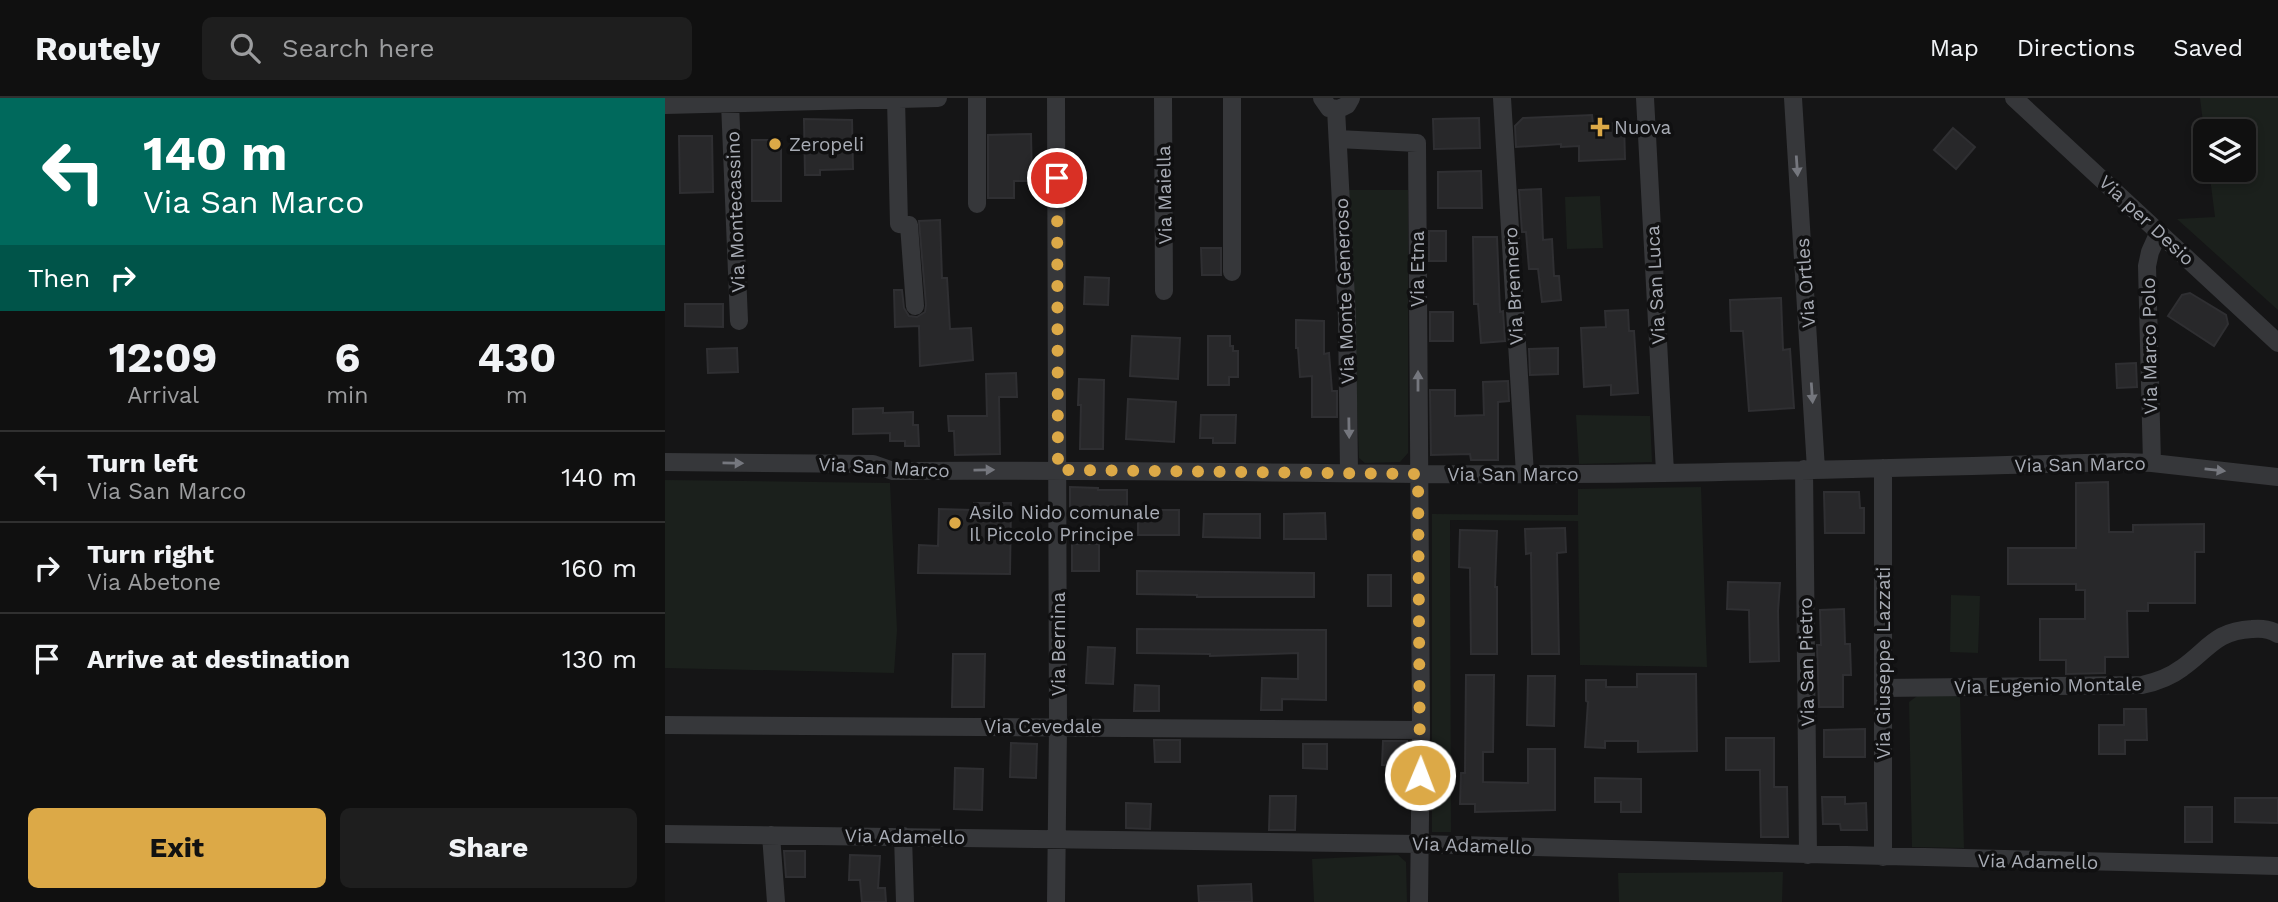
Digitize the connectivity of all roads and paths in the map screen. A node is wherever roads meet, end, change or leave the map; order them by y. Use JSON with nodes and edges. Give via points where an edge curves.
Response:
{"nodes":[{"id":1,"x":938,"y":98,"type":"edge"},
{"id":2,"x":977,"y":98,"type":"edge"},
{"id":3,"x":1056,"y":98,"type":"edge"},
{"id":4,"x":1163,"y":98,"type":"edge"},
{"id":5,"x":1232,"y":98,"type":"edge"},
{"id":6,"x":1306,"y":98,"type":"edge"},
{"id":7,"x":1502,"y":98,"type":"edge"},
{"id":8,"x":1645,"y":98,"type":"edge"},
{"id":9,"x":1793,"y":98,"type":"edge"},
{"id":10,"x":2014,"y":98,"type":"edge"},
{"id":11,"x":905,"y":99,"type":"edge"},
{"id":12,"x":1341,"y":102,"type":"edge"},
{"id":13,"x":730,"y":103,"type":"junction"},
{"id":14,"x":665,"y":105,"type":"edge"},
{"id":15,"x":1338,"y":139,"type":"junction"},
{"id":16,"x":977,"y":204,"type":"dead end"},
{"id":17,"x":2159,"y":232,"type":"junction"},
{"id":18,"x":1232,"y":272,"type":"dead end"},
{"id":19,"x":1164,"y":291,"type":"dead end"},
{"id":20,"x":915,"y":306,"type":"dead end"},
{"id":21,"x":740,"y":321,"type":"dead end"},
{"id":22,"x":2278,"y":344,"type":"edge"},
{"id":23,"x":665,"y":462,"type":"edge"},
{"id":24,"x":2152,"y":463,"type":"junction"},
{"id":25,"x":1883,"y":468,"type":"junction"},
{"id":26,"x":1810,"y":469,"type":"junction"},
{"id":27,"x":1058,"y":470,"type":"junction"},
{"id":28,"x":1349,"y":472,"type":"junction"},
{"id":29,"x":1665,"y":472,"type":"junction"},
{"id":30,"x":1418,"y":474,"type":"junction"},
{"id":31,"x":1525,"y":474,"type":"junction"},
{"id":32,"x":2278,"y":477,"type":"edge"},
{"id":33,"x":2278,"y":634,"type":"edge"},
{"id":34,"x":1883,"y":688,"type":"junction"},
{"id":35,"x":665,"y":724,"type":"edge"},
{"id":36,"x":1058,"y":726,"type":"junction"},
{"id":37,"x":1421,"y":730,"type":"junction"},
{"id":38,"x":665,"y":834,"type":"edge"},
{"id":39,"x":771,"y":835,"type":"junction"},
{"id":40,"x":903,"y":836,"type":"junction"},
{"id":41,"x":1056,"y":839,"type":"junction"},
{"id":42,"x":1419,"y":844,"type":"junction"},
{"id":43,"x":1808,"y":855,"type":"junction"},
{"id":44,"x":1882,"y":857,"type":"junction"},
{"id":45,"x":2278,"y":866,"type":"edge"},
{"id":46,"x":776,"y":902,"type":"edge"},
{"id":47,"x":905,"y":902,"type":"edge"},
{"id":48,"x":1056,"y":902,"type":"edge"},
{"id":49,"x":1419,"y":902,"type":"edge"}],
"edges":[{"from":1,"to":11,"type":"street"},
{"from":2,"to":16,"type":"street"},
{"from":3,"to":27,"type":"street","name":"Via Bernina"},
{"from":4,"to":19,"type":"street","name":"Via Maiella"},
{"from":5,"to":18,"type":"street"},
{"from":6,"to":12,"type":"street"},
{"from":7,"to":31,"type":"street","name":"Via Brennero"},
{"from":8,"to":29,"type":"street","name":"Via San Luca"},
{"from":9,"to":26,"type":"street","name":"Via Ortles","one_way":true},
{"from":10,"to":17,"type":"street","name":"Via per Desio"},
{"from":11,"to":13,"type":"street"},
{"from":11,"to":20,"type":"street","via":[[899,224],[909,225]]},
{"from":12,"to":15,"type":"street","name":"Via Monte Generoso"},
{"from":13,"to":14,"type":"street"},
{"from":13,"to":21,"type":"street","name":"Via Montecassino"},
{"from":15,"to":28,"type":"street","name":"Via Monte Generoso","one_way":true},
{"from":30,"to":15,"type":"street","name":"Via Etna","one_way":true,"via":[[1417,143]]},
{"from":17,"to":22,"type":"street","name":"Via per Desio"},
{"from":17,"to":24,"type":"street","name":"Via Marco Polo","via":[[2147,266]]},
{"from":23,"to":27,"type":"street","name":"Via San Marco","one_way":true,"via":[[873,464],[893,471]]},
{"from":24,"to":25,"type":"street","name":"Via San Marco"},
{"from":24,"to":32,"type":"street","name":"Via San Marco","one_way":true},
{"from":25,"to":26,"type":"street","name":"Via San Marco"},
{"from":25,"to":34,"type":"street","name":"Via Giuseppe Lazzati"},
{"from":26,"to":29,"type":"street","name":"Via San Marco"},
{"from":26,"to":43,"type":"street","name":"Via San Pietro"},
{"from":27,"to":28,"type":"street","name":"Via San Marco"},
{"from":27,"to":36,"type":"street","name":"Via Bernina"},
{"from":28,"to":30,"type":"street","name":"Via San Marco"},
{"from":29,"to":31,"type":"street","name":"Via San Marco"},
{"from":30,"to":31,"type":"street","name":"Via San Marco"},
{"from":30,"to":37,"type":"street","name":"Via Etna"},
{"from":33,"to":34,"type":"street","name":"Via Eugenio Montale","via":[[2260,628],[2226,633],[2184,668],[2142,685]]},
{"from":34,"to":44,"type":"street","name":"Via Giuseppe Lazzati"},
{"from":35,"to":36,"type":"street","name":"Via Cevedale"},
{"from":36,"to":37,"type":"street","name":"Via Cevedale"},
{"from":36,"to":41,"type":"street","name":"Via Bernina"},
{"from":37,"to":42,"type":"street","name":"Via Etna"},
{"from":38,"to":39,"type":"street","name":"Via Adamello"},
{"from":39,"to":40,"type":"street","name":"Via Adamello"},
{"from":39,"to":46,"type":"street"},
{"from":40,"to":41,"type":"street","name":"Via Adamello"},
{"from":40,"to":47,"type":"street"},
{"from":41,"to":42,"type":"street","name":"Via Adamello"},
{"from":41,"to":48,"type":"street","name":"Via Bernina"},
{"from":42,"to":43,"type":"street","name":"Via Adamello"},
{"from":42,"to":49,"type":"street","name":"Via Etna"},
{"from":43,"to":44,"type":"street","name":"Via Adamello"},
{"from":44,"to":45,"type":"street","name":"Via Adamello"}]}
